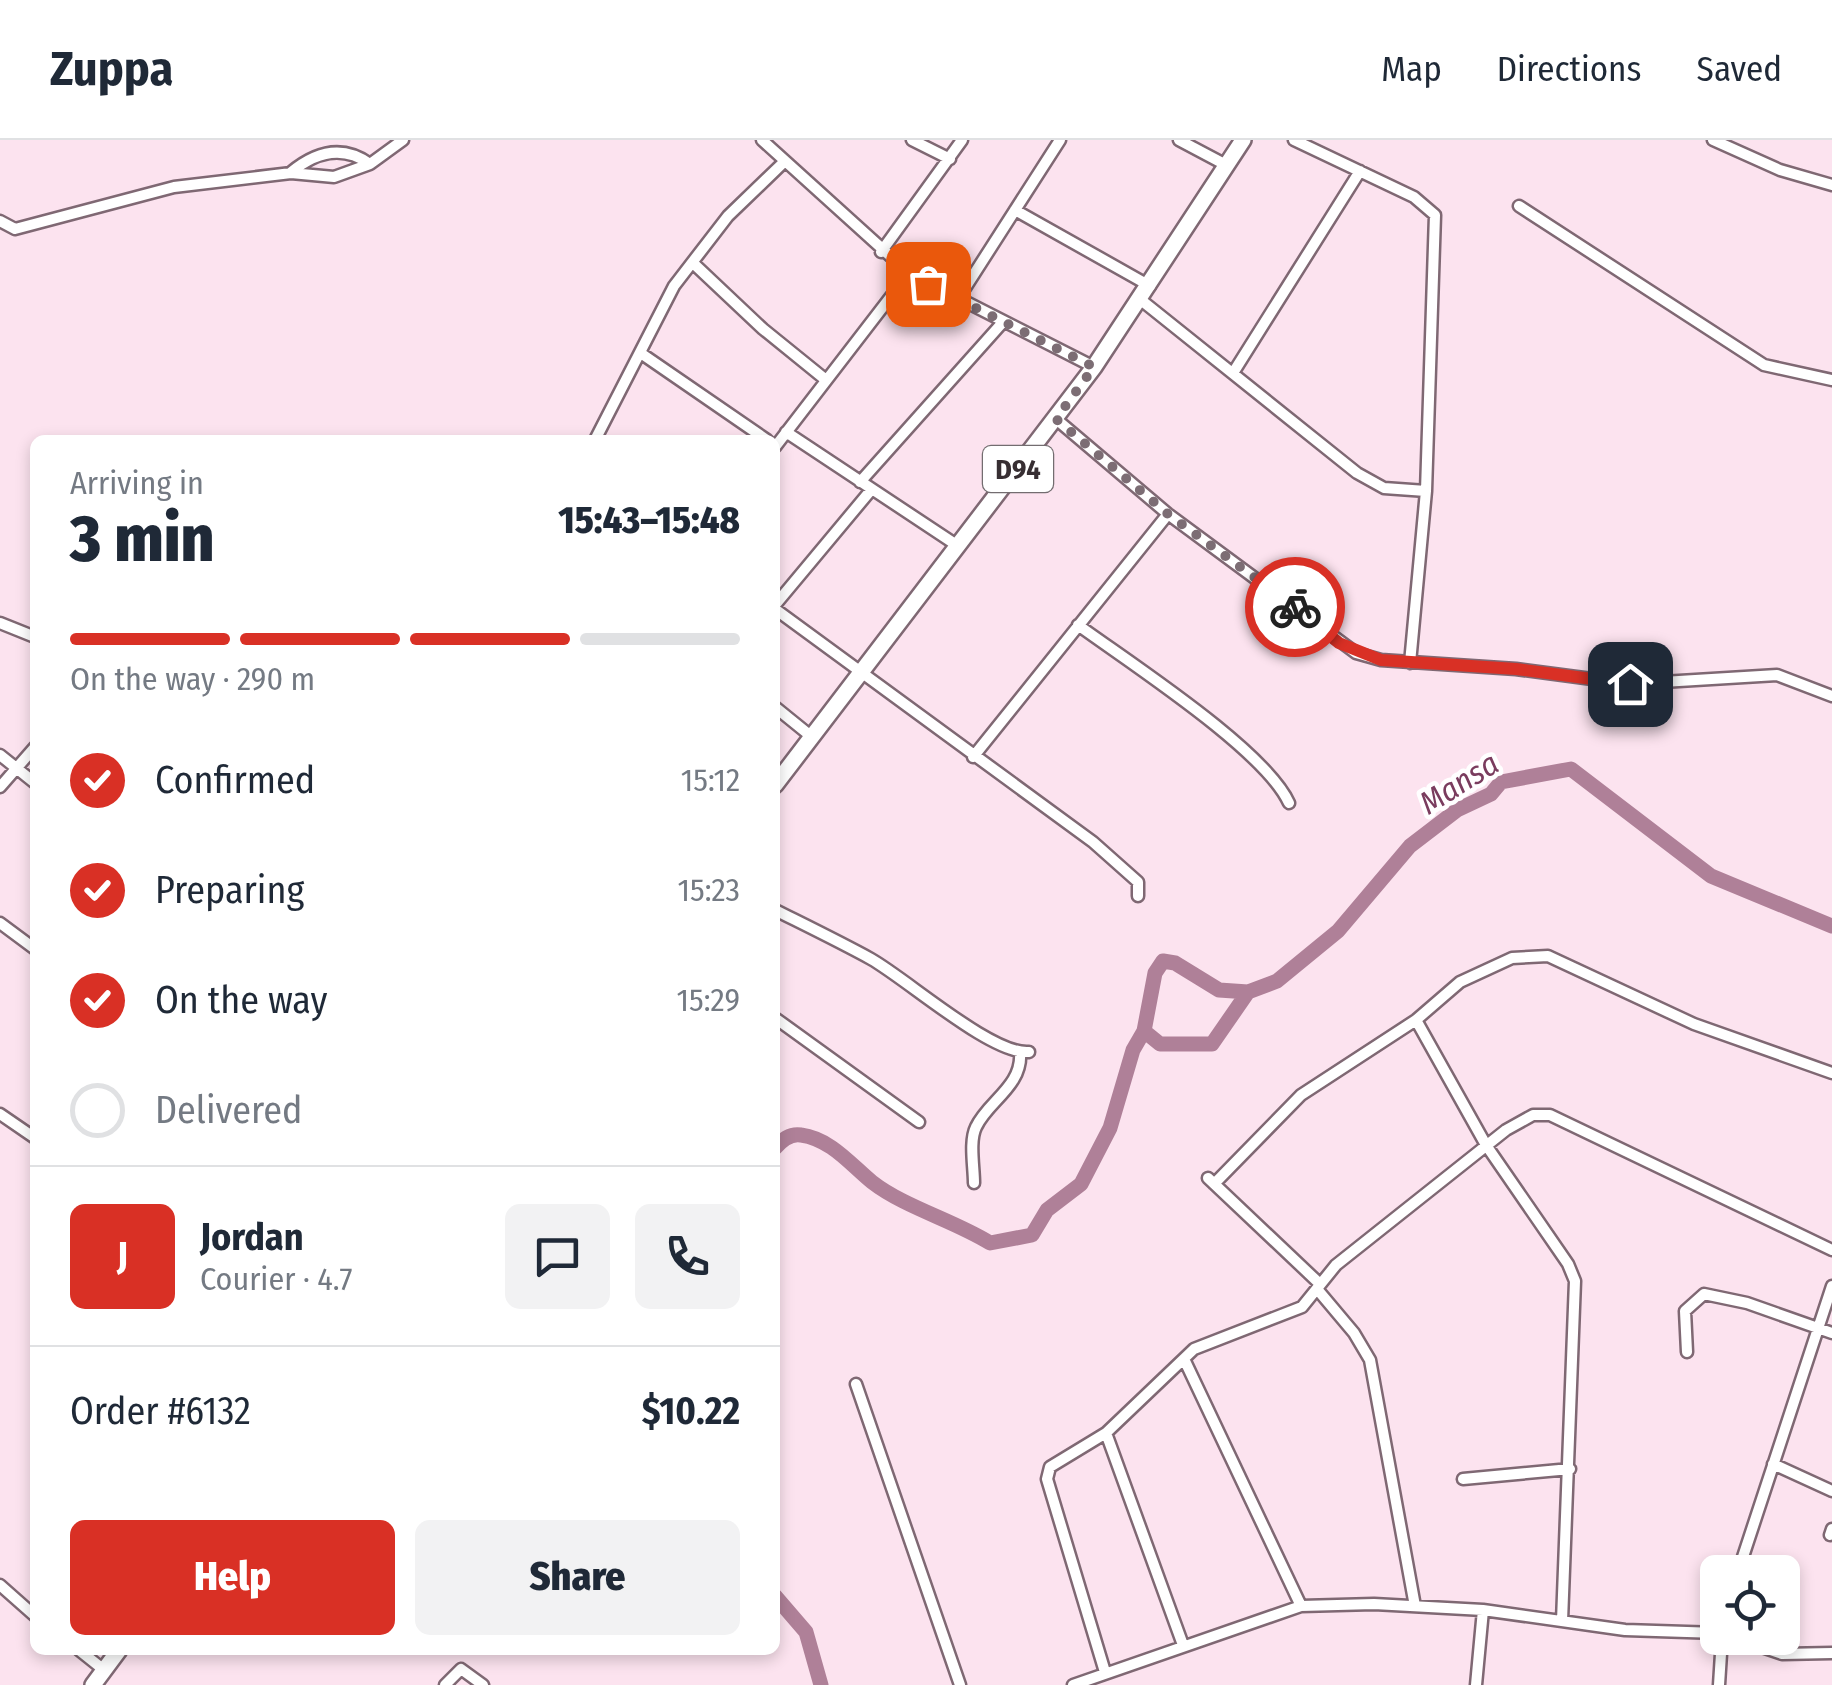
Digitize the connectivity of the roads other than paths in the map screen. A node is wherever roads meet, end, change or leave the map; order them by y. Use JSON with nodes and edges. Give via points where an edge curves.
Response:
{"nodes":[{"id":1,"x":403,"y":140,"type":"edge"},
{"id":2,"x":762,"y":140,"type":"edge"},
{"id":3,"x":912,"y":140,"type":"edge"},
{"id":4,"x":962,"y":140,"type":"edge"},
{"id":5,"x":1179,"y":140,"type":"edge"},
{"id":6,"x":1244,"y":140,"type":"edge"},
{"id":7,"x":1294,"y":140,"type":"edge"},
{"id":8,"x":1713,"y":140,"type":"edge"},
{"id":9,"x":1054,"y":142,"type":"edge"},
{"id":10,"x":950,"y":159,"type":"junction"},
{"id":11,"x":784,"y":162,"type":"junction"},
{"id":12,"x":370,"y":164,"type":"junction"},
{"id":13,"x":1228,"y":167,"type":"junction"},
{"id":14,"x":1360,"y":171,"type":"junction"},
{"id":15,"x":289,"y":173,"type":"junction"},
{"id":16,"x":1832,"y":185,"type":"edge"},
{"id":17,"x":1519,"y":206,"type":"dead end"},
{"id":18,"x":1016,"y":210,"type":"junction"},
{"id":19,"x":0,"y":221,"type":"edge"},
{"id":20,"x":881,"y":252,"type":"junction"},
{"id":21,"x":694,"y":263,"type":"junction"},
{"id":22,"x":908,"y":272,"type":"junction"},
{"id":23,"x":1151,"y":286,"type":"junction"},
{"id":24,"x":958,"y":300,"type":"junction"},
{"id":25,"x":1141,"y":300,"type":"junction"},
{"id":26,"x":1003,"y":322,"type":"junction"},
{"id":27,"x":642,"y":354,"type":"junction"},
{"id":28,"x":1094,"y":367,"type":"junction"},
{"id":29,"x":1233,"y":373,"type":"junction"},
{"id":30,"x":826,"y":380,"type":"junction"},
{"id":31,"x":1832,"y":380,"type":"edge"},
{"id":32,"x":1056,"y":419,"type":"junction"},
{"id":33,"x":786,"y":432,"type":"junction"},
{"id":34,"x":598,"y":435,"type":"edge"},
{"id":35,"x":761,"y":435,"type":"edge"},
{"id":36,"x":780,"y":440,"type":"edge"},
{"id":37,"x":860,"y":482,"type":"junction"},
{"id":38,"x":871,"y":490,"type":"junction"},
{"id":39,"x":1426,"y":492,"type":"junction"},
{"id":40,"x":1168,"y":514,"type":"junction"},
{"id":41,"x":958,"y":546,"type":"junction"},
{"id":42,"x":780,"y":601,"type":"edge"},
{"id":43,"x":780,"y":611,"type":"edge"},
{"id":44,"x":0,"y":623,"type":"edge"},
{"id":45,"x":1078,"y":624,"type":"junction"},
{"id":46,"x":30,"y":635,"type":"edge"},
{"id":47,"x":1410,"y":662,"type":"junction"},
{"id":48,"x":860,"y":673,"type":"junction"},
{"id":49,"x":1832,"y":696,"type":"edge"},
{"id":50,"x":780,"y":711,"type":"edge"},
{"id":51,"x":812,"y":737,"type":"junction"},
{"id":52,"x":30,"y":752,"type":"edge"},
{"id":53,"x":0,"y":754,"type":"edge"},
{"id":54,"x":972,"y":757,"type":"junction"},
{"id":55,"x":16,"y":767,"type":"junction"},
{"id":56,"x":30,"y":779,"type":"edge"},
{"id":57,"x":780,"y":779,"type":"edge"},
{"id":58,"x":0,"y":787,"type":"edge"},
{"id":59,"x":1289,"y":803,"type":"dead end"},
{"id":60,"x":1138,"y":896,"type":"dead end"},
{"id":61,"x":780,"y":913,"type":"edge"},
{"id":62,"x":0,"y":923,"type":"edge"},
{"id":63,"x":30,"y":945,"type":"edge"},
{"id":64,"x":1416,"y":1020,"type":"junction"},
{"id":65,"x":780,"y":1022,"type":"edge"},
{"id":66,"x":1832,"y":1073,"type":"edge"},
{"id":67,"x":0,"y":1114,"type":"edge"},
{"id":68,"x":919,"y":1122,"type":"dead end"},
{"id":69,"x":30,"y":1135,"type":"edge"},
{"id":70,"x":1486,"y":1145,"type":"junction"},
{"id":71,"x":974,"y":1183,"type":"dead end"},
{"id":72,"x":1832,"y":1250,"type":"edge"},
{"id":73,"x":1832,"y":1286,"type":"edge"},
{"id":74,"x":1318,"y":1287,"type":"junction"},
{"id":75,"x":1818,"y":1327,"type":"junction"},
{"id":76,"x":1832,"y":1333,"type":"edge"},
{"id":77,"x":1687,"y":1352,"type":"dead end"},
{"id":78,"x":1184,"y":1359,"type":"junction"},
{"id":79,"x":856,"y":1384,"type":"dead end"},
{"id":80,"x":1106,"y":1434,"type":"junction"},
{"id":81,"x":1773,"y":1464,"type":"junction"},
{"id":82,"x":1570,"y":1470,"type":"junction"},
{"id":83,"x":1463,"y":1480,"type":"dead end"},
{"id":84,"x":1832,"y":1491,"type":"edge"},
{"id":85,"x":1744,"y":1555,"type":"edge"},
{"id":86,"x":0,"y":1585,"type":"edge"},
{"id":87,"x":1301,"y":1606,"type":"junction"},
{"id":88,"x":1415,"y":1606,"type":"junction"},
{"id":89,"x":1482,"y":1610,"type":"junction"},
{"id":90,"x":30,"y":1612,"type":"edge"},
{"id":91,"x":1562,"y":1621,"type":"junction"},
{"id":92,"x":1700,"y":1634,"type":"edge"},
{"id":93,"x":1183,"y":1645,"type":"junction"},
{"id":94,"x":1832,"y":1653,"type":"edge"},
{"id":95,"x":1800,"y":1654,"type":"edge"},
{"id":96,"x":85,"y":1655,"type":"edge"},
{"id":97,"x":115,"y":1655,"type":"edge"},
{"id":98,"x":1720,"y":1655,"type":"edge"},
{"id":99,"x":104,"y":1670,"type":"junction"},
{"id":100,"x":1105,"y":1672,"type":"junction"},
{"id":101,"x":1086,"y":1682,"type":"edge"},
{"id":102,"x":93,"y":1685,"type":"edge"},
{"id":103,"x":445,"y":1685,"type":"edge"},
{"id":104,"x":483,"y":1685,"type":"edge"},
{"id":105,"x":960,"y":1685,"type":"edge"},
{"id":106,"x":1073,"y":1685,"type":"edge"},
{"id":107,"x":1476,"y":1685,"type":"edge"},
{"id":108,"x":1719,"y":1685,"type":"edge"}],
"edges":[{"from":1,"to":12,"type":"street"},
{"from":2,"to":11,"type":"street"},
{"from":3,"to":10,"type":"street"},
{"from":4,"to":10,"type":"street"},
{"from":5,"to":13,"type":"street"},
{"from":6,"to":13,"type":"main road","number":"D94"},
{"from":7,"to":14,"type":"street"},
{"from":8,"to":16,"type":"street"},
{"from":9,"to":18,"type":"street"},
{"from":10,"to":20,"type":"street"},
{"from":11,"to":20,"type":"street"},
{"from":11,"to":21,"type":"street","via":[[728,216]]},
{"from":12,"to":15,"type":"street","via":[[334,177]]},
{"from":12,"to":15,"type":"street","via":[[328,152]]},
{"from":13,"to":23,"type":"main road","number":"D94"},
{"from":14,"to":29,"type":"street"},
{"from":14,"to":39,"type":"street","via":[[1414,198],[1436,220]]},
{"from":15,"to":19,"type":"street","via":[[174,188],[15,230]]},
{"from":17,"to":31,"type":"street","via":[[1764,365]]},
{"from":18,"to":23,"type":"street"},
{"from":18,"to":24,"type":"street"},
{"from":20,"to":22,"type":"street"},
{"from":21,"to":27,"type":"street","via":[[658,314]]},
{"from":21,"to":30,"type":"street"},
{"from":22,"to":24,"type":"street"},
{"from":22,"to":30,"type":"street"},
{"from":23,"to":25,"type":"main road","number":"D94"},
{"from":24,"to":26,"type":"street"},
{"from":25,"to":28,"type":"main road","number":"D94"},
{"from":25,"to":29,"type":"street"},
{"from":26,"to":28,"type":"street"},
{"from":26,"to":37,"type":"street"},
{"from":27,"to":34,"type":"street"},
{"from":27,"to":35,"type":"street"},
{"from":28,"to":32,"type":"main road","number":"D94"},
{"from":29,"to":39,"type":"street","via":[[1374,484]]},
{"from":30,"to":33,"type":"street"},
{"from":32,"to":40,"type":"street"},
{"from":32,"to":41,"type":"main road","number":"D94"},
{"from":33,"to":36,"type":"street"},
{"from":33,"to":37,"type":"street"},
{"from":37,"to":38,"type":"street"},
{"from":38,"to":41,"type":"street"},
{"from":38,"to":42,"type":"street"},
{"from":39,"to":47,"type":"street"},
{"from":40,"to":45,"type":"street"},
{"from":40,"to":47,"type":"street","via":[[1339,643],[1381,660]]},
{"from":41,"to":48,"type":"main road","number":"D94"},
{"from":43,"to":48,"type":"street"},
{"from":44,"to":46,"type":"street"},
{"from":45,"to":54,"type":"street"},
{"from":45,"to":59,"type":"street","via":[[1244,752]]},
{"from":47,"to":49,"type":"street","via":[[1630,684],[1777,674]]},
{"from":48,"to":51,"type":"main road","number":"D94"},
{"from":48,"to":54,"type":"street"},
{"from":50,"to":51,"type":"street"},
{"from":51,"to":57,"type":"main road","number":"D94"},
{"from":52,"to":55,"type":"street"},
{"from":53,"to":55,"type":"street"},
{"from":54,"to":60,"type":"street","via":[[1120,863],[1138,882]]},
{"from":55,"to":56,"type":"street"},
{"from":55,"to":58,"type":"street"},
{"from":61,"to":71,"type":"street","via":[[871,959],[978,1034],[1025,1052],[1010,1084],[977,1124]]},
{"from":62,"to":63,"type":"street"},
{"from":64,"to":66,"type":"street","via":[[1460,982],[1512,958],[1548,956],[1694,1024]]},
{"from":64,"to":70,"type":"street"},
{"from":64,"to":74,"type":"street","via":[[1301,1095],[1211,1181]]},
{"from":65,"to":68,"type":"street"},
{"from":67,"to":69,"type":"street"},
{"from":70,"to":72,"type":"street","via":[[1533,1115],[1550,1115]]},
{"from":70,"to":74,"type":"street","via":[[1336,1265]]},
{"from":70,"to":82,"type":"street","via":[[1575,1282]]},
{"from":73,"to":75,"type":"street"},
{"from":74,"to":78,"type":"street","via":[[1293,1312],[1204,1342]]},
{"from":74,"to":88,"type":"street","via":[[1370,1360]]},
{"from":75,"to":76,"type":"street"},
{"from":75,"to":77,"type":"street","via":[[1704,1294],[1685,1311]]},
{"from":75,"to":81,"type":"street"},
{"from":78,"to":80,"type":"street"},
{"from":78,"to":87,"type":"street"},
{"from":79,"to":105,"type":"street"},
{"from":80,"to":93,"type":"street"},
{"from":80,"to":100,"type":"street","via":[[1050,1467],[1047,1479]]},
{"from":81,"to":84,"type":"street"},
{"from":81,"to":85,"type":"street"},
{"from":82,"to":83,"type":"street"},
{"from":82,"to":91,"type":"street"},
{"from":86,"to":90,"type":"street"},
{"from":87,"to":88,"type":"street"},
{"from":87,"to":93,"type":"street"},
{"from":88,"to":89,"type":"street"},
{"from":89,"to":91,"type":"street"},
{"from":89,"to":107,"type":"street"},
{"from":91,"to":92,"type":"street"},
{"from":93,"to":100,"type":"street"},
{"from":94,"to":95,"type":"street"},
{"from":96,"to":99,"type":"street"},
{"from":97,"to":99,"type":"main road"},
{"from":98,"to":108,"type":"street"},
{"from":99,"to":102,"type":"main road"},
{"from":100,"to":101,"type":"street"},
{"from":101,"to":106,"type":"street"},
{"from":103,"to":104,"type":"street","via":[[461,1669]]}]}
